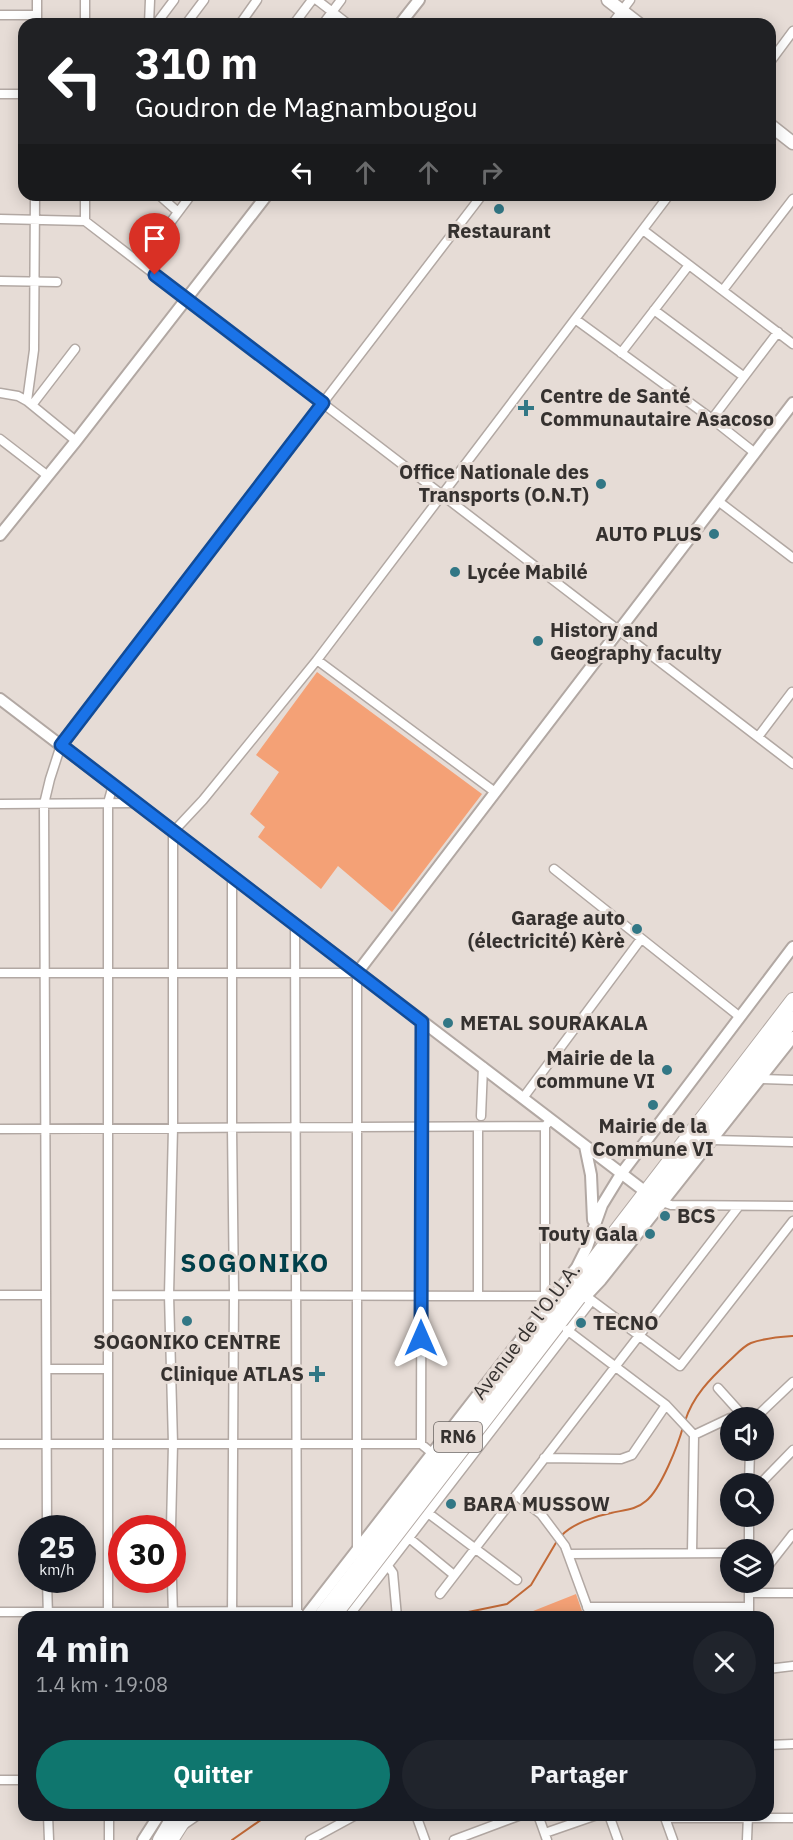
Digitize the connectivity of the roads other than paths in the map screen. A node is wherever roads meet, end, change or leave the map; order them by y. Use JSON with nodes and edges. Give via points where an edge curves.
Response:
{"nodes":[{"id":1,"x":38,"y":0,"type":"edge"},
{"id":2,"x":85,"y":0,"type":"edge"},
{"id":3,"x":150,"y":0,"type":"edge"},
{"id":4,"x":174,"y":0,"type":"edge"},
{"id":5,"x":204,"y":0,"type":"edge"},
{"id":6,"x":257,"y":0,"type":"edge"},
{"id":7,"x":312,"y":0,"type":"edge"},
{"id":8,"x":317,"y":0,"type":"edge"},
{"id":9,"x":341,"y":0,"type":"edge"},
{"id":10,"x":418,"y":0,"type":"edge"},
{"id":11,"x":608,"y":0,"type":"edge"},
{"id":12,"x":630,"y":0,"type":"edge"},
{"id":13,"x":622,"y":11,"type":"junction"},
{"id":14,"x":332,"y":12,"type":"junction"},
{"id":15,"x":0,"y":15,"type":"edge"},
{"id":16,"x":28,"y":18,"type":"edge"},
{"id":17,"x":37,"y":18,"type":"edge"},
{"id":18,"x":85,"y":18,"type":"edge"},
{"id":19,"x":149,"y":18,"type":"edge"},
{"id":20,"x":160,"y":18,"type":"edge"},
{"id":21,"x":190,"y":18,"type":"edge"},
{"id":22,"x":244,"y":18,"type":"edge"},
{"id":23,"x":298,"y":18,"type":"edge"},
{"id":24,"x":328,"y":18,"type":"edge"},
{"id":25,"x":340,"y":18,"type":"edge"},
{"id":26,"x":404,"y":18,"type":"edge"},
{"id":27,"x":617,"y":18,"type":"edge"},
{"id":28,"x":631,"y":18,"type":"edge"},
{"id":29,"x":793,"y":31,"type":"edge"},
{"id":30,"x":776,"y":54,"type":"edge"},
{"id":31,"x":18,"y":93,"type":"edge"},
{"id":32,"x":0,"y":94,"type":"edge"},
{"id":33,"x":776,"y":130,"type":"edge"},
{"id":34,"x":793,"y":143,"type":"edge"},
{"id":35,"x":793,"y":199,"type":"edge"},
{"id":36,"x":35,"y":201,"type":"edge"},
{"id":37,"x":85,"y":201,"type":"edge"},
{"id":38,"x":166,"y":201,"type":"edge"},
{"id":39,"x":186,"y":201,"type":"edge"},
{"id":40,"x":262,"y":201,"type":"edge"},
{"id":41,"x":477,"y":201,"type":"edge"},
{"id":42,"x":665,"y":201,"type":"edge"},
{"id":43,"x":178,"y":212,"type":"junction"},
{"id":44,"x":0,"y":219,"type":"edge"},
{"id":45,"x":34,"y":220,"type":"junction"},
{"id":46,"x":86,"y":221,"type":"junction"},
{"id":47,"x":643,"y":230,"type":"junction"},
{"id":48,"x":140,"y":263,"type":"junction"},
{"id":49,"x":689,"y":265,"type":"junction"},
{"id":50,"x":0,"y":281,"type":"edge"},
{"id":51,"x":33,"y":282,"type":"junction"},
{"id":52,"x":57,"y":282,"type":"dead end"},
{"id":53,"x":723,"y":290,"type":"junction"},
{"id":54,"x":187,"y":299,"type":"junction"},
{"id":55,"x":654,"y":310,"type":"junction"},
{"id":56,"x":575,"y":319,"type":"junction"},
{"id":57,"x":778,"y":332,"type":"junction"},
{"id":58,"x":793,"y":344,"type":"edge"},
{"id":59,"x":75,"y":349,"type":"dead end"},
{"id":60,"x":621,"y":352,"type":"junction"},
{"id":61,"x":743,"y":376,"type":"junction"},
{"id":62,"x":0,"y":393,"type":"edge"},
{"id":63,"x":29,"y":403,"type":"junction"},
{"id":64,"x":323,"y":403,"type":"junction"},
{"id":65,"x":793,"y":403,"type":"edge"},
{"id":66,"x":712,"y":419,"type":"junction"},
{"id":67,"x":0,"y":439,"type":"edge"},
{"id":68,"x":76,"y":441,"type":"junction"},
{"id":69,"x":755,"y":453,"type":"junction"},
{"id":70,"x":48,"y":476,"type":"junction"},
{"id":71,"x":441,"y":494,"type":"junction"},
{"id":72,"x":718,"y":501,"type":"junction"},
{"id":73,"x":0,"y":535,"type":"edge"},
{"id":74,"x":793,"y":558,"type":"edge"},
{"id":75,"x":619,"y":630,"type":"junction"},
{"id":76,"x":317,"y":660,"type":"junction"},
{"id":77,"x":792,"y":692,"type":"edge"},
{"id":78,"x":0,"y":699,"type":"edge"},
{"id":79,"x":758,"y":737,"type":"junction"},
{"id":80,"x":61,"y":745,"type":"junction"},
{"id":81,"x":793,"y":764,"type":"edge"},
{"id":82,"x":113,"y":785,"type":"junction"},
{"id":83,"x":495,"y":792,"type":"junction"},
{"id":84,"x":108,"y":803,"type":"junction"},
{"id":85,"x":136,"y":803,"type":"junction"},
{"id":86,"x":0,"y":804,"type":"edge"},
{"id":87,"x":44,"y":804,"type":"junction"},
{"id":88,"x":173,"y":832,"type":"junction"},
{"id":89,"x":554,"y":869,"type":"dead end"},
{"id":90,"x":232,"y":876,"type":"junction"},
{"id":91,"x":295,"y":923,"type":"junction"},
{"id":92,"x":641,"y":939,"type":"junction"},
{"id":93,"x":793,"y":948,"type":"edge"},
{"id":94,"x":0,"y":973,"type":"edge"},
{"id":95,"x":45,"y":973,"type":"junction"},
{"id":96,"x":108,"y":973,"type":"junction"},
{"id":97,"x":173,"y":973,"type":"junction"},
{"id":98,"x":231,"y":973,"type":"junction"},
{"id":99,"x":295,"y":973,"type":"junction"},
{"id":100,"x":357,"y":973,"type":"junction"},
{"id":101,"x":793,"y":1000,"type":"edge"},
{"id":102,"x":740,"y":1017,"type":"junction"},
{"id":103,"x":793,"y":1019,"type":"edge"},
{"id":104,"x":422,"y":1022,"type":"junction"},
{"id":105,"x":793,"y":1037,"type":"edge"},
{"id":106,"x":483,"y":1067,"type":"junction"},
{"id":107,"x":760,"y":1079,"type":"junction"},
{"id":108,"x":793,"y":1080,"type":"edge"},
{"id":109,"x":523,"y":1098,"type":"junction"},
{"id":110,"x":481,"y":1116,"type":"dead end"},
{"id":111,"x":548,"y":1122,"type":"junction"},
{"id":112,"x":478,"y":1126,"type":"junction"},
{"id":113,"x":296,"y":1127,"type":"junction"},
{"id":114,"x":357,"y":1127,"type":"junction"},
{"id":115,"x":422,"y":1127,"type":"junction"},
{"id":116,"x":108,"y":1128,"type":"junction"},
{"id":117,"x":173,"y":1128,"type":"junction"},
{"id":118,"x":232,"y":1128,"type":"junction"},
{"id":119,"x":0,"y":1129,"type":"edge"},
{"id":120,"x":46,"y":1129,"type":"junction"},
{"id":121,"x":712,"y":1140,"type":"junction"},
{"id":122,"x":793,"y":1142,"type":"edge"},
{"id":123,"x":585,"y":1146,"type":"junction"},
{"id":124,"x":621,"y":1174,"type":"junction"},
{"id":125,"x":654,"y":1198,"type":"junction"},
{"id":126,"x":739,"y":1206,"type":"junction"},
{"id":127,"x":793,"y":1206,"type":"edge"},
{"id":128,"x":793,"y":1221,"type":"edge"},
{"id":129,"x":593,"y":1227,"type":"junction"},
{"id":130,"x":234,"y":1294,"type":"junction"},
{"id":131,"x":0,"y":1295,"type":"edge"},
{"id":132,"x":46,"y":1295,"type":"junction"},
{"id":133,"x":108,"y":1295,"type":"junction"},
{"id":134,"x":169,"y":1295,"type":"junction"},
{"id":135,"x":296,"y":1296,"type":"junction"},
{"id":136,"x":357,"y":1296,"type":"junction"},
{"id":137,"x":421,"y":1296,"type":"junction"},
{"id":138,"x":478,"y":1296,"type":"junction"},
{"id":139,"x":589,"y":1297,"type":"junction"},
{"id":140,"x":556,"y":1302,"type":"junction"},
{"id":141,"x":567,"y":1330,"type":"junction"},
{"id":142,"x":639,"y":1336,"type":"junction"},
{"id":143,"x":615,"y":1366,"type":"junction"},
{"id":144,"x":46,"y":1369,"type":"junction"},
{"id":145,"x":108,"y":1369,"type":"junction"},
{"id":146,"x":793,"y":1382,"type":"edge"},
{"id":147,"x":718,"y":1388,"type":"dead end"},
{"id":148,"x":666,"y":1405,"type":"junction"},
{"id":149,"x":736,"y":1407,"type":"edge"},
{"id":150,"x":767,"y":1407,"type":"edge"},
{"id":151,"x":720,"y":1423,"type":"edge"},
{"id":152,"x":694,"y":1435,"type":"junction"},
{"id":153,"x":0,"y":1444,"type":"edge"},
{"id":154,"x":47,"y":1444,"type":"junction"},
{"id":155,"x":108,"y":1444,"type":"junction"},
{"id":156,"x":173,"y":1444,"type":"junction"},
{"id":157,"x":232,"y":1444,"type":"junction"},
{"id":158,"x":296,"y":1444,"type":"junction"},
{"id":159,"x":357,"y":1444,"type":"junction"},
{"id":160,"x":420,"y":1444,"type":"junction"},
{"id":161,"x":793,"y":1450,"type":"edge"},
{"id":162,"x":432,"y":1453,"type":"junction"},
{"id":163,"x":544,"y":1458,"type":"junction"},
{"id":164,"x":771,"y":1473,"type":"edge"},
{"id":165,"x":516,"y":1495,"type":"junction"},
{"id":166,"x":428,"y":1513,"type":"junction"},
{"id":167,"x":47,"y":1515,"type":"edge"},
{"id":168,"x":171,"y":1515,"type":"edge"},
{"id":169,"x":793,"y":1534,"type":"edge"},
{"id":170,"x":410,"y":1538,"type":"junction"},
{"id":171,"x":474,"y":1549,"type":"junction"},
{"id":172,"x":357,"y":1550,"type":"junction"},
{"id":173,"x":566,"y":1550,"type":"junction"},
{"id":174,"x":692,"y":1553,"type":"junction"},
{"id":175,"x":720,"y":1553,"type":"edge"},
{"id":176,"x":774,"y":1558,"type":"edge"},
{"id":177,"x":388,"y":1566,"type":"junction"},
{"id":178,"x":454,"y":1575,"type":"junction"},
{"id":179,"x":517,"y":1580,"type":"dead end"},
{"id":180,"x":774,"y":1591,"type":"edge"},
{"id":181,"x":47,"y":1593,"type":"edge"},
{"id":182,"x":172,"y":1593,"type":"edge"},
{"id":183,"x":749,"y":1593,"type":"edge"},
{"id":184,"x":793,"y":1593,"type":"edge"},
{"id":185,"x":440,"y":1594,"type":"dead end"},
{"id":186,"x":587,"y":1607,"type":"junction"},
{"id":187,"x":48,"y":1611,"type":"edge"},
{"id":188,"x":108,"y":1611,"type":"edge"},
{"id":189,"x":173,"y":1611,"type":"edge"},
{"id":190,"x":232,"y":1611,"type":"edge"},
{"id":191,"x":302,"y":1611,"type":"edge"},
{"id":192,"x":305,"y":1611,"type":"edge"},
{"id":193,"x":324,"y":1611,"type":"edge"},
{"id":194,"x":337,"y":1611,"type":"edge"},
{"id":195,"x":353,"y":1611,"type":"edge"},
{"id":196,"x":396,"y":1611,"type":"edge"},
{"id":197,"x":589,"y":1611,"type":"edge"},
{"id":198,"x":672,"y":1611,"type":"edge"},
{"id":199,"x":749,"y":1611,"type":"edge"},
{"id":200,"x":0,"y":1612,"type":"edge"},
{"id":201,"x":18,"y":1613,"type":"edge"},
{"id":202,"x":793,"y":1666,"type":"edge"},
{"id":203,"x":774,"y":1668,"type":"edge"},
{"id":204,"x":774,"y":1744,"type":"edge"},
{"id":205,"x":793,"y":1744,"type":"edge"},
{"id":206,"x":0,"y":1780,"type":"edge"},
{"id":207,"x":18,"y":1780,"type":"edge"},
{"id":208,"x":774,"y":1817,"type":"edge"},
{"id":209,"x":793,"y":1818,"type":"edge"},
{"id":210,"x":48,"y":1821,"type":"edge"},
{"id":211,"x":108,"y":1821,"type":"edge"},
{"id":212,"x":155,"y":1821,"type":"edge"},
{"id":213,"x":177,"y":1821,"type":"edge"},
{"id":214,"x":345,"y":1821,"type":"edge"},
{"id":215,"x":418,"y":1821,"type":"edge"},
{"id":216,"x":509,"y":1821,"type":"edge"},
{"id":217,"x":540,"y":1821,"type":"edge"},
{"id":218,"x":583,"y":1821,"type":"edge"},
{"id":219,"x":611,"y":1821,"type":"edge"},
{"id":220,"x":667,"y":1821,"type":"edge"},
{"id":221,"x":748,"y":1821,"type":"edge"},
{"id":222,"x":478,"y":1836,"type":"edge"},
{"id":223,"x":546,"y":1837,"type":"edge"},
{"id":224,"x":48,"y":1840,"type":"edge"},
{"id":225,"x":108,"y":1840,"type":"edge"},
{"id":226,"x":143,"y":1840,"type":"edge"},
{"id":227,"x":160,"y":1840,"type":"edge"},
{"id":228,"x":171,"y":1840,"type":"edge"},
{"id":229,"x":310,"y":1840,"type":"edge"},
{"id":230,"x":425,"y":1840,"type":"edge"},
{"id":231,"x":454,"y":1840,"type":"edge"},
{"id":232,"x":618,"y":1840,"type":"edge"},
{"id":233,"x":674,"y":1840,"type":"edge"},
{"id":234,"x":747,"y":1840,"type":"edge"}],
"edges":[{"from":1,"to":17,"type":"street"},
{"from":2,"to":18,"type":"street"},
{"from":3,"to":19,"type":"street"},
{"from":4,"to":20,"type":"street"},
{"from":5,"to":21,"type":"street"},
{"from":6,"to":22,"type":"street"},
{"from":7,"to":23,"type":"street"},
{"from":8,"to":14,"type":"street"},
{"from":9,"to":14,"type":"street"},
{"from":10,"to":26,"type":"street"},
{"from":11,"to":13,"type":"main road"},
{"from":12,"to":13,"type":"street"},
{"from":13,"to":27,"type":"street"},
{"from":13,"to":28,"type":"main road"},
{"from":14,"to":24,"type":"street"},
{"from":14,"to":25,"type":"street"},
{"from":15,"to":16,"type":"street"},
{"from":29,"to":30,"type":"street"},
{"from":31,"to":32,"type":"street"},
{"from":33,"to":34,"type":"main road"},
{"from":35,"to":53,"type":"street"},
{"from":36,"to":45,"type":"street"},
{"from":37,"to":46,"type":"street"},
{"from":38,"to":43,"type":"street"},
{"from":39,"to":43,"type":"street"},
{"from":40,"to":54,"type":"street"},
{"from":41,"to":64,"type":"street"},
{"from":42,"to":47,"type":"street"},
{"from":43,"to":48,"type":"street"},
{"from":44,"to":45,"type":"street"},
{"from":45,"to":46,"type":"street"},
{"from":45,"to":51,"type":"street"},
{"from":46,"to":48,"type":"street"},
{"from":47,"to":49,"type":"street"},
{"from":47,"to":56,"type":"street"},
{"from":48,"to":54,"type":"street"},
{"from":49,"to":53,"type":"street"},
{"from":49,"to":55,"type":"street"},
{"from":50,"to":51,"type":"street"},
{"from":51,"to":52,"type":"street"},
{"from":51,"to":63,"type":"street","via":[[34,350]]},
{"from":53,"to":57,"type":"street"},
{"from":54,"to":64,"type":"street"},
{"from":54,"to":68,"type":"street"},
{"from":55,"to":60,"type":"street"},
{"from":55,"to":61,"type":"street"},
{"from":56,"to":60,"type":"street"},
{"from":56,"to":71,"type":"street"},
{"from":57,"to":58,"type":"street"},
{"from":57,"to":61,"type":"street"},
{"from":59,"to":63,"type":"street"},
{"from":60,"to":66,"type":"street"},
{"from":61,"to":66,"type":"street"},
{"from":62,"to":63,"type":"street","via":[[18,396]]},
{"from":63,"to":68,"type":"street"},
{"from":64,"to":71,"type":"street"},
{"from":64,"to":80,"type":"street"},
{"from":65,"to":69,"type":"street"},
{"from":66,"to":69,"type":"street"},
{"from":67,"to":70,"type":"street"},
{"from":68,"to":70,"type":"street"},
{"from":69,"to":72,"type":"street"},
{"from":70,"to":73,"type":"street"},
{"from":71,"to":75,"type":"street"},
{"from":71,"to":76,"type":"street"},
{"from":72,"to":74,"type":"street"},
{"from":72,"to":75,"type":"street"},
{"from":75,"to":79,"type":"street"},
{"from":75,"to":83,"type":"street"},
{"from":76,"to":83,"type":"street"},
{"from":76,"to":88,"type":"street"},
{"from":77,"to":79,"type":"street"},
{"from":78,"to":80,"type":"street"},
{"from":79,"to":81,"type":"street"},
{"from":80,"to":82,"type":"street"},
{"from":80,"to":87,"type":"street"},
{"from":82,"to":84,"type":"street"},
{"from":82,"to":85,"type":"street"},
{"from":83,"to":100,"type":"street"},
{"from":84,"to":85,"type":"street"},
{"from":84,"to":87,"type":"street"},
{"from":84,"to":96,"type":"street"},
{"from":85,"to":88,"type":"street"},
{"from":86,"to":87,"type":"street"},
{"from":87,"to":95,"type":"street"},
{"from":88,"to":90,"type":"street"},
{"from":88,"to":97,"type":"street"},
{"from":89,"to":92,"type":"street"},
{"from":90,"to":91,"type":"street"},
{"from":90,"to":98,"type":"street"},
{"from":91,"to":99,"type":"street"},
{"from":91,"to":100,"type":"street"},
{"from":92,"to":102,"type":"street"},
{"from":92,"to":109,"type":"street"},
{"from":93,"to":102,"type":"street","name":"Avenue de l'O.U.A."},
{"from":94,"to":95,"type":"street"},
{"from":95,"to":96,"type":"street"},
{"from":95,"to":120,"type":"street"},
{"from":96,"to":97,"type":"street"},
{"from":96,"to":116,"type":"street"},
{"from":97,"to":98,"type":"street"},
{"from":97,"to":117,"type":"street"},
{"from":98,"to":99,"type":"street"},
{"from":98,"to":118,"type":"street"},
{"from":99,"to":100,"type":"street"},
{"from":99,"to":113,"type":"street"},
{"from":100,"to":104,"type":"street"},
{"from":100,"to":114,"type":"street"},
{"from":101,"to":125,"type":"highway","name":"Avenue de l'O.U.A.","number":"RN6"},
{"from":102,"to":124,"type":"street","name":"Avenue de l'O.U.A."},
{"from":103,"to":125,"type":"highway","name":"Avenue de l'O.U.A.","number":"RN6"},
{"from":104,"to":106,"type":"street"},
{"from":104,"to":115,"type":"street"},
{"from":105,"to":107,"type":"street","name":"Avenue de l'O.U.A."},
{"from":106,"to":109,"type":"street"},
{"from":106,"to":110,"type":"street"},
{"from":107,"to":108,"type":"street"},
{"from":107,"to":121,"type":"street","name":"Avenue de l'O.U.A."},
{"from":109,"to":111,"type":"street"},
{"from":111,"to":112,"type":"street"},
{"from":111,"to":123,"type":"street"},
{"from":111,"to":140,"type":"street"},
{"from":112,"to":115,"type":"street"},
{"from":112,"to":138,"type":"street"},
{"from":113,"to":114,"type":"street"},
{"from":113,"to":118,"type":"street"},
{"from":113,"to":135,"type":"street"},
{"from":114,"to":115,"type":"street"},
{"from":114,"to":136,"type":"street"},
{"from":115,"to":137,"type":"street"},
{"from":116,"to":117,"type":"street"},
{"from":116,"to":120,"type":"street"},
{"from":116,"to":133,"type":"street"},
{"from":117,"to":118,"type":"street"},
{"from":117,"to":134,"type":"street"},
{"from":118,"to":130,"type":"street"},
{"from":119,"to":120,"type":"street"},
{"from":120,"to":132,"type":"street"},
{"from":121,"to":122,"type":"street"},
{"from":121,"to":125,"type":"street","name":"Avenue de l'O.U.A."},
{"from":123,"to":124,"type":"street"},
{"from":123,"to":129,"type":"street","via":[[591,1175]]},
{"from":124,"to":125,"type":"street"},
{"from":124,"to":129,"type":"street","name":"Avenue de l'O.U.A."},
{"from":125,"to":126,"type":"street","via":[[671,1205]]},
{"from":125,"to":139,"type":"street","name":"Avenue de l'O.U.A."},
{"from":125,"to":140,"type":"highway","name":"Avenue de l'O.U.A.","number":"RN6"},
{"from":126,"to":127,"type":"street"},
{"from":126,"to":142,"type":"street"},
{"from":128,"to":142,"type":"street","via":[[680,1366]]},
{"from":129,"to":140,"type":"street","name":"Avenue de l'O.U.A.","via":[[587,1247]]},
{"from":130,"to":134,"type":"street"},
{"from":130,"to":135,"type":"street"},
{"from":130,"to":157,"type":"street"},
{"from":131,"to":132,"type":"street"},
{"from":132,"to":144,"type":"street"},
{"from":133,"to":134,"type":"street"},
{"from":133,"to":145,"type":"street"},
{"from":134,"to":156,"type":"street"},
{"from":135,"to":136,"type":"street"},
{"from":135,"to":158,"type":"street"},
{"from":136,"to":137,"type":"street"},
{"from":136,"to":159,"type":"street"},
{"from":137,"to":138,"type":"street"},
{"from":137,"to":160,"type":"street"},
{"from":138,"to":140,"type":"street"},
{"from":139,"to":140,"type":"street"},
{"from":139,"to":141,"type":"street","name":"Avenue de l'O.U.A.","via":[[589,1304]]},
{"from":139,"to":142,"type":"street"},
{"from":140,"to":162,"type":"street","name":"Avenue de l'O.U.A."},
{"from":140,"to":193,"type":"highway","name":"Avenue de l'O.U.A.","number":"RN6"},
{"from":140,"to":194,"type":"highway","name":"Avenue de l'O.U.A.","number":"RN6"},
{"from":141,"to":143,"type":"street"},
{"from":141,"to":166,"type":"street","name":"Avenue de l'O.U.A."},
{"from":142,"to":143,"type":"street"},
{"from":143,"to":148,"type":"street"},
{"from":143,"to":163,"type":"street"},
{"from":144,"to":145,"type":"street"},
{"from":144,"to":154,"type":"street"},
{"from":145,"to":155,"type":"street"},
{"from":146,"to":150,"type":"street"},
{"from":147,"to":149,"type":"street"},
{"from":148,"to":152,"type":"street"},
{"from":148,"to":163,"type":"street","via":[[632,1455],[621,1459]]},
{"from":151,"to":152,"type":"street"},
{"from":152,"to":174,"type":"street"},
{"from":153,"to":154,"type":"street"},
{"from":154,"to":155,"type":"street"},
{"from":154,"to":167,"type":"street"},
{"from":155,"to":156,"type":"street"},
{"from":155,"to":188,"type":"street"},
{"from":156,"to":157,"type":"street"},
{"from":156,"to":168,"type":"street"},
{"from":157,"to":158,"type":"street"},
{"from":157,"to":190,"type":"street"},
{"from":158,"to":159,"type":"street"},
{"from":158,"to":191,"type":"street"},
{"from":159,"to":160,"type":"street"},
{"from":159,"to":172,"type":"street"},
{"from":160,"to":162,"type":"street"},
{"from":161,"to":164,"type":"street"},
{"from":162,"to":172,"type":"street","name":"Avenue de l'O.U.A."},
{"from":163,"to":165,"type":"street"},
{"from":165,"to":171,"type":"street"},
{"from":165,"to":173,"type":"street","via":[[541,1514]]},
{"from":166,"to":170,"type":"street","name":"Avenue de l'O.U.A."},
{"from":166,"to":171,"type":"street"},
{"from":169,"to":176,"type":"street"},
{"from":170,"to":177,"type":"street","name":"Avenue de l'O.U.A."},
{"from":170,"to":178,"type":"street"},
{"from":171,"to":178,"type":"street"},
{"from":171,"to":179,"type":"street"},
{"from":172,"to":192,"type":"street","name":"Avenue de l'O.U.A."},
{"from":173,"to":174,"type":"street"},
{"from":173,"to":186,"type":"street"},
{"from":174,"to":175,"type":"street"},
{"from":177,"to":195,"type":"street","name":"Avenue de l'O.U.A."},
{"from":177,"to":196,"type":"street","via":[[393,1573]]},
{"from":178,"to":185,"type":"street"},
{"from":180,"to":184,"type":"street"},
{"from":181,"to":187,"type":"street"},
{"from":182,"to":189,"type":"street"},
{"from":183,"to":199,"type":"street"},
{"from":186,"to":197,"type":"street"},
{"from":186,"to":198,"type":"street"},
{"from":200,"to":201,"type":"street"},
{"from":202,"to":203,"type":"street"},
{"from":204,"to":205,"type":"street"},
{"from":206,"to":207,"type":"street"},
{"from":208,"to":209,"type":"street"},
{"from":210,"to":224,"type":"street"},
{"from":211,"to":225,"type":"street"},
{"from":212,"to":226,"type":"street"},
{"from":213,"to":227,"type":"highway"},
{"from":213,"to":228,"type":"highway"},
{"from":214,"to":229,"type":"street"},
{"from":215,"to":230,"type":"street"},
{"from":216,"to":222,"type":"street"},
{"from":217,"to":223,"type":"street"},
{"from":218,"to":223,"type":"street"},
{"from":219,"to":232,"type":"street"},
{"from":220,"to":233,"type":"street"},
{"from":221,"to":234,"type":"street"},
{"from":222,"to":231,"type":"street"}]}
